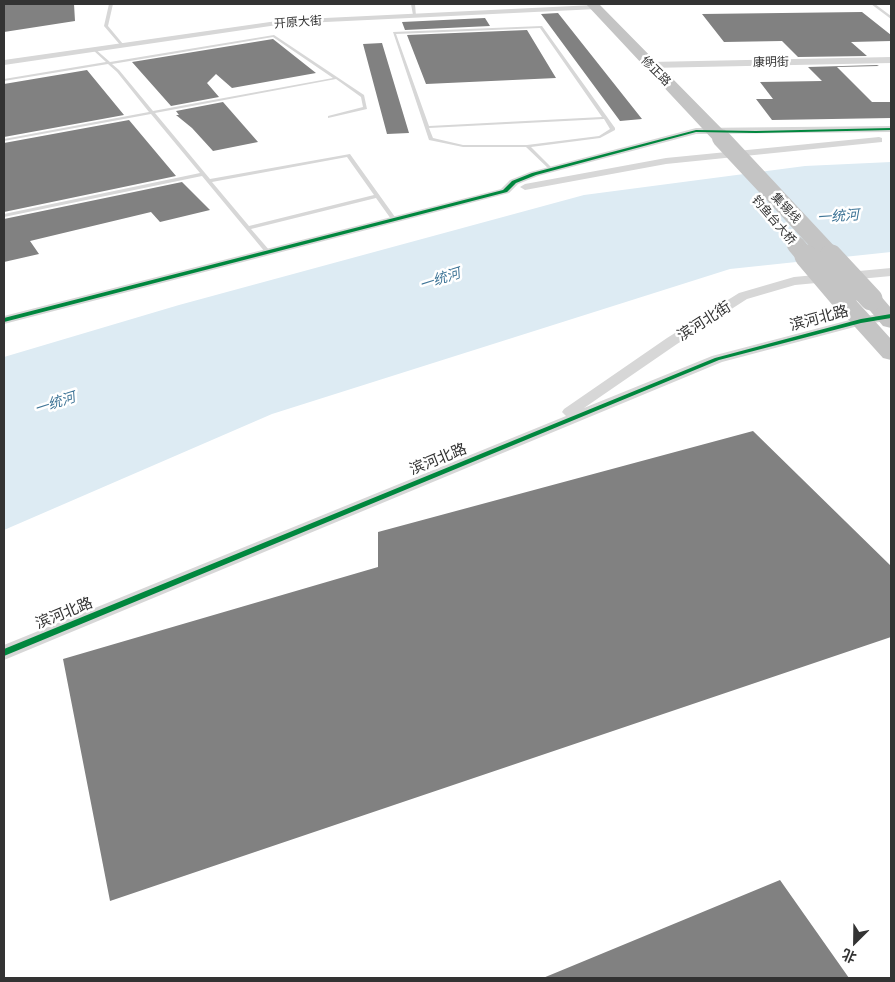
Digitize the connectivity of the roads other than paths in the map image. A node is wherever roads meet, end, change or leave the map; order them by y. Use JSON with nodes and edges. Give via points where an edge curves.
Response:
{"nodes":[{"id":1,"x":111,"y":4,"type":"edge"},
{"id":2,"x":413,"y":4,"type":"edge"},
{"id":3,"x":874,"y":4,"type":"edge"},
{"id":4,"x":587,"y":5,"type":"edge"},
{"id":5,"x":415,"y":15,"type":"junction"},
{"id":6,"x":891,"y":18,"type":"edge"},
{"id":7,"x":122,"y":45,"type":"junction"},
{"id":8,"x":94,"y":49,"type":"junction"},
{"id":9,"x":891,"y":60,"type":"edge"},
{"id":10,"x":4,"y":63,"type":"edge"},
{"id":11,"x":109,"y":63,"type":"junction"},
{"id":12,"x":650,"y":65,"type":"junction"},
{"id":13,"x":337,"y":78,"type":"junction"},
{"id":14,"x":4,"y":80,"type":"edge"},
{"id":15,"x":152,"y":112,"type":"junction"},
{"id":16,"x":330,"y":117,"type":"dead end"},
{"id":17,"x":605,"y":118,"type":"junction"},
{"id":18,"x":427,"y":127,"type":"junction"},
{"id":19,"x":891,"y":130,"type":"edge"},
{"id":20,"x":709,"y":134,"type":"junction"},
{"id":21,"x":891,"y":139,"type":"edge"},
{"id":22,"x":4,"y":140,"type":"edge"},
{"id":23,"x":526,"y":146,"type":"junction"},
{"id":24,"x":550,"y":169,"type":"junction"},
{"id":25,"x":203,"y":174,"type":"junction"},
{"id":26,"x":209,"y":181,"type":"junction"},
{"id":27,"x":506,"y":190,"type":"junction"},
{"id":28,"x":377,"y":196,"type":"junction"},
{"id":29,"x":4,"y":216,"type":"edge"},
{"id":30,"x":393,"y":218,"type":"junction"},
{"id":31,"x":248,"y":228,"type":"junction"},
{"id":32,"x":267,"y":251,"type":"junction"},
{"id":33,"x":891,"y":272,"type":"edge"},
{"id":34,"x":890,"y":318,"type":"edge"},
{"id":35,"x":4,"y":320,"type":"edge"},
{"id":36,"x":861,"y":321,"type":"junction"},
{"id":37,"x":891,"y":353,"type":"edge"},
{"id":38,"x":541,"y":431,"type":"junction"},
{"id":39,"x":4,"y":653,"type":"edge"}],
"edges":[{"from":1,"to":7,"type":"lane","via":[[106,26]]},
{"from":2,"to":5,"type":"lane"},
{"from":3,"to":6,"type":"lane"},
{"from":4,"to":5,"type":"street","name":"开原大街"},
{"from":4,"to":12,"type":"highway","name":"修正路"},
{"from":4,"to":20,"type":"highway","name":"修正路"},
{"from":5,"to":7,"type":"street","name":"开原大街","via":[[284,22]]},
{"from":7,"to":8,"type":"street","name":"开原大街"},
{"from":8,"to":10,"type":"street","name":"开原大街"},
{"from":8,"to":11,"type":"lane"},
{"from":9,"to":12,"type":"street","name":"康明街"},
{"from":11,"to":13,"type":"lane","via":[[274,36]]},
{"from":11,"to":14,"type":"lane"},
{"from":11,"to":15,"type":"lane"},
{"from":12,"to":20,"type":"highway","name":"修正路"},
{"from":13,"to":15,"type":"lane"},
{"from":13,"to":16,"type":"lane","via":[[363,96],[365,108]]},
{"from":15,"to":22,"type":"lane"},
{"from":15,"to":25,"type":"lane"},
{"from":17,"to":18,"type":"lane"},
{"from":17,"to":18,"type":"lane","via":[[540,27],[394,33]]},
{"from":17,"to":23,"type":"lane","via":[[613,129],[600,137]]},
{"from":18,"to":23,"type":"lane","via":[[431,139],[463,146]]},
{"from":19,"to":20,"type":"street"},
{"from":20,"to":24,"type":"street"},
{"from":20,"to":34,"type":"highway","name":"集锡线","bridge":true},
{"from":20,"to":36,"type":"highway","name":"钓鱼台大桥","bridge":true},
{"from":21,"to":27,"type":"street","via":[[666,161]]},
{"from":23,"to":24,"type":"lane"},
{"from":24,"to":27,"type":"street","via":[[514,182]]},
{"from":25,"to":26,"type":"lane"},
{"from":25,"to":29,"type":"lane"},
{"from":26,"to":28,"type":"lane","via":[[348,154]]},
{"from":26,"to":31,"type":"lane"},
{"from":27,"to":30,"type":"street"},
{"from":28,"to":30,"type":"lane"},
{"from":28,"to":31,"type":"lane"},
{"from":30,"to":32,"type":"street"},
{"from":31,"to":32,"type":"lane"},
{"from":32,"to":35,"type":"street"},
{"from":33,"to":38,"type":"street","name":"滨河北街","via":[[794,281],[743,296]]},
{"from":34,"to":36,"type":"street","name":"滨河北路"},
{"from":36,"to":37,"type":"highway","name":"钓鱼台大桥"},
{"from":36,"to":38,"type":"street","name":"滨河北路","via":[[717,358]]},
{"from":38,"to":39,"type":"street","name":"滨河北路"}]}
